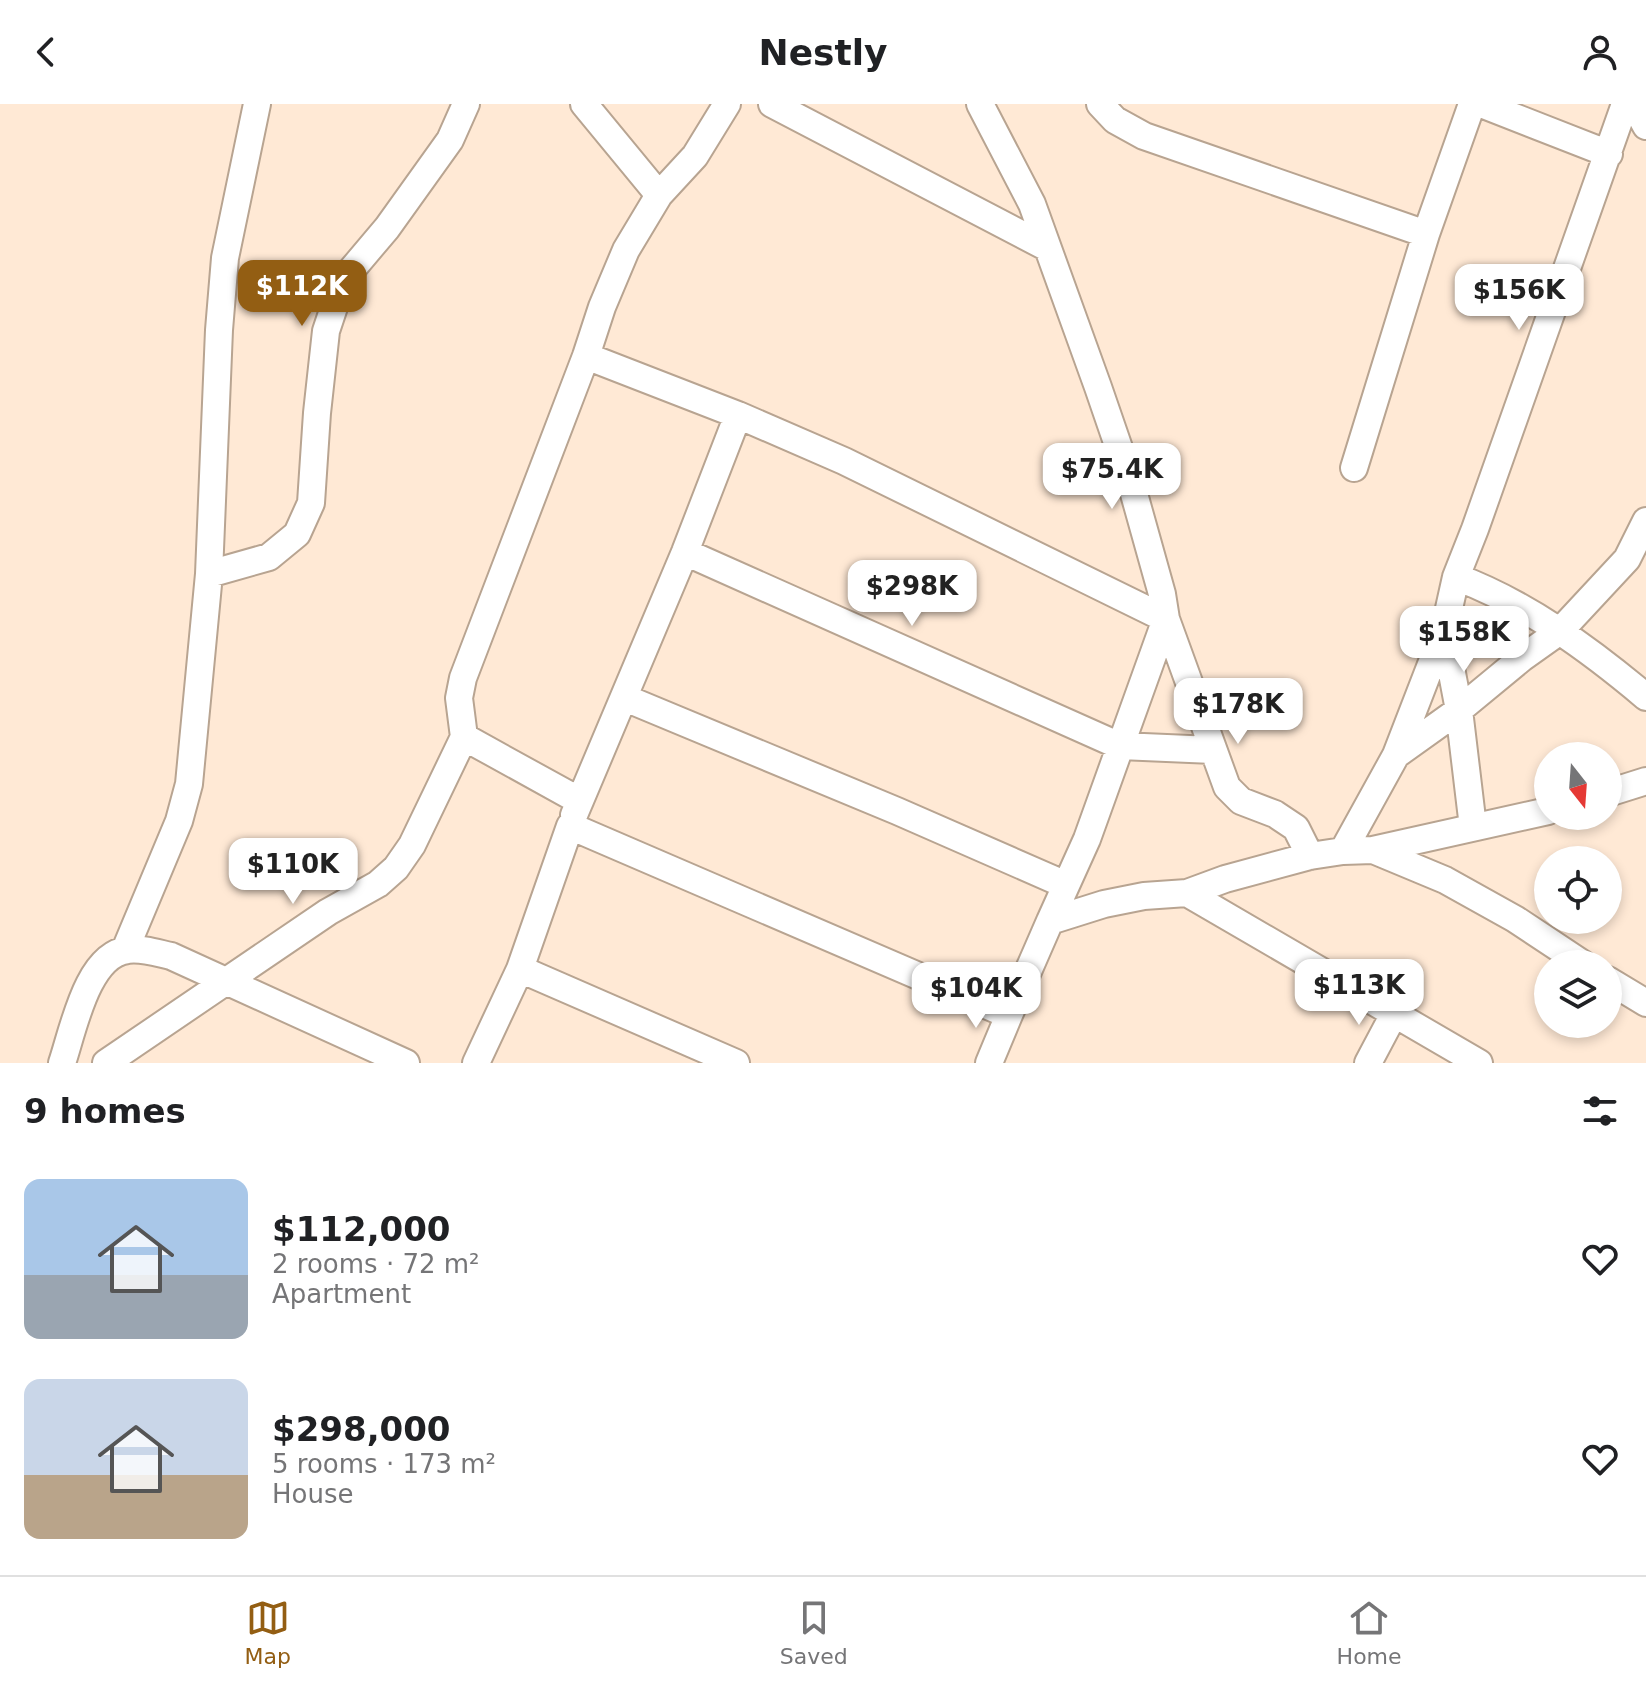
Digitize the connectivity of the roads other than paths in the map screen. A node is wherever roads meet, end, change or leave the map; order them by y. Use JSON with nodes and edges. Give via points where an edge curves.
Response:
{"nodes":[{"id":1,"x":257,"y":104,"type":"edge"},
{"id":2,"x":466,"y":104,"type":"edge"},
{"id":3,"x":584,"y":104,"type":"edge"},
{"id":4,"x":727,"y":104,"type":"edge"},
{"id":5,"x":772,"y":104,"type":"edge"},
{"id":6,"x":980,"y":104,"type":"edge"},
{"id":7,"x":1100,"y":104,"type":"edge"},
{"id":8,"x":1472,"y":104,"type":"edge"},
{"id":9,"x":1481,"y":104,"type":"edge"},
{"id":10,"x":1625,"y":104,"type":"edge"},
{"id":11,"x":1634,"y":104,"type":"edge"},
{"id":12,"x":1646,"y":126,"type":"edge"},
{"id":13,"x":1609,"y":154,"type":"junction"},
{"id":14,"x":659,"y":195,"type":"junction"},
{"id":15,"x":1426,"y":234,"type":"junction"},
{"id":16,"x":1046,"y":247,"type":"junction"},
{"id":17,"x":586,"y":356,"type":"junction"},
{"id":18,"x":738,"y":415,"type":"junction"},
{"id":19,"x":1354,"y":468,"type":"dead end"},
{"id":20,"x":1646,"y":521,"type":"edge"},
{"id":21,"x":685,"y":552,"type":"junction"},
{"id":22,"x":209,"y":574,"type":"junction"},
{"id":23,"x":1456,"y":577,"type":"junction"},
{"id":24,"x":1166,"y":619,"type":"junction"},
{"id":25,"x":1444,"y":631,"type":"junction"},
{"id":26,"x":1560,"y":631,"type":"junction"},
{"id":27,"x":1646,"y":697,"type":"edge"},
{"id":28,"x":625,"y":698,"type":"junction"},
{"id":29,"x":1459,"y":710,"type":"junction"},
{"id":30,"x":464,"y":737,"type":"junction"},
{"id":31,"x":1120,"y":746,"type":"junction"},
{"id":32,"x":1213,"y":750,"type":"junction"},
{"id":33,"x":1396,"y":755,"type":"junction"},
{"id":34,"x":1646,"y":781,"type":"edge"},
{"id":35,"x":1622,"y":789,"type":"edge"},
{"id":36,"x":580,"y":801,"type":"junction"},
{"id":37,"x":1534,"y":814,"type":"edge"},
{"id":38,"x":570,"y":826,"type":"junction"},
{"id":39,"x":1473,"y":827,"type":"junction"},
{"id":40,"x":1373,"y":850,"type":"junction"},
{"id":41,"x":1343,"y":851,"type":"junction"},
{"id":42,"x":1310,"y":856,"type":"junction"},
{"id":43,"x":1066,"y":885,"type":"junction"},
{"id":44,"x":1187,"y":893,"type":"junction"},
{"id":45,"x":1050,"y":921,"type":"junction"},
{"id":46,"x":125,"y":950,"type":"junction"},
{"id":47,"x":1562,"y":950,"type":"edge"},
{"id":48,"x":520,"y":969,"type":"junction"},
{"id":49,"x":228,"y":982,"type":"junction"},
{"id":50,"x":1622,"y":988,"type":"edge"},
{"id":51,"x":1646,"y":1003,"type":"edge"},
{"id":52,"x":1394,"y":1014,"type":"junction"},
{"id":53,"x":1009,"y":1015,"type":"junction"},
{"id":54,"x":62,"y":1063,"type":"edge"},
{"id":55,"x":106,"y":1063,"type":"edge"},
{"id":56,"x":406,"y":1063,"type":"edge"},
{"id":57,"x":476,"y":1063,"type":"edge"},
{"id":58,"x":736,"y":1063,"type":"edge"},
{"id":59,"x":989,"y":1063,"type":"edge"},
{"id":60,"x":1368,"y":1063,"type":"edge"},
{"id":61,"x":1479,"y":1063,"type":"edge"}],
"edges":[{"from":1,"to":22,"type":"street","via":[[225,258]]},
{"from":2,"to":22,"type":"street","via":[[450,140],[343,280],[326,331],[311,503],[297,534],[269,557]]},
{"from":3,"to":14,"type":"street"},
{"from":4,"to":14,"type":"street","via":[[695,156]]},
{"from":5,"to":16,"type":"street"},
{"from":6,"to":16,"type":"street","via":[[1032,204]]},
{"from":7,"to":15,"type":"street","via":[[1115,120],[1144,136]]},
{"from":8,"to":15,"type":"street"},
{"from":9,"to":13,"type":"street"},
{"from":10,"to":13,"type":"street"},
{"from":11,"to":12,"type":"street"},
{"from":13,"to":23,"type":"street"},
{"from":14,"to":17,"type":"street","via":[[626,250]]},
{"from":15,"to":19,"type":"street"},
{"from":16,"to":24,"type":"street","via":[[1120,448]]},
{"from":17,"to":18,"type":"street"},
{"from":17,"to":30,"type":"street","via":[[463,678],[459,698]]},
{"from":18,"to":21,"type":"street"},
{"from":18,"to":24,"type":"street","via":[[921,496]]},
{"from":20,"to":26,"type":"street","via":[[1627,559]]},
{"from":21,"to":28,"type":"street"},
{"from":21,"to":31,"type":"street"},
{"from":22,"to":46,"type":"street","via":[[189,784]]},
{"from":23,"to":25,"type":"street"},
{"from":23,"to":26,"type":"street","via":[[1487,588]]},
{"from":24,"to":31,"type":"street"},
{"from":24,"to":32,"type":"street"},
{"from":25,"to":29,"type":"street"},
{"from":25,"to":33,"type":"street"},
{"from":26,"to":27,"type":"street"},
{"from":26,"to":29,"type":"street"},
{"from":28,"to":36,"type":"street"},
{"from":28,"to":43,"type":"street"},
{"from":29,"to":33,"type":"street"},
{"from":29,"to":39,"type":"street"},
{"from":30,"to":36,"type":"street"},
{"from":30,"to":49,"type":"street","via":[[396,868]]},
{"from":31,"to":32,"type":"street"},
{"from":31,"to":43,"type":"street"},
{"from":32,"to":42,"type":"street","via":[[1227,787],[1241,801],[1296,828]]},
{"from":33,"to":41,"type":"street"},
{"from":34,"to":35,"type":"street"},
{"from":36,"to":38,"type":"street"},
{"from":37,"to":39,"type":"street"},
{"from":38,"to":48,"type":"street"},
{"from":38,"to":53,"type":"street"},
{"from":39,"to":40,"type":"street"},
{"from":40,"to":41,"type":"street"},
{"from":40,"to":47,"type":"street","via":[[1445,880]]},
{"from":41,"to":42,"type":"street"},
{"from":42,"to":44,"type":"street"},
{"from":43,"to":45,"type":"street"},
{"from":44,"to":45,"type":"street","via":[[1144,896]]},
{"from":44,"to":52,"type":"street"},
{"from":45,"to":53,"type":"street"},
{"from":46,"to":49,"type":"street","via":[[171,956]]},
{"from":46,"to":54,"type":"street","via":[[102,964],[89,981]]},
{"from":48,"to":57,"type":"street"},
{"from":48,"to":58,"type":"street"},
{"from":49,"to":55,"type":"street"},
{"from":49,"to":56,"type":"street"},
{"from":50,"to":51,"type":"street"},
{"from":52,"to":60,"type":"street"},
{"from":52,"to":61,"type":"street"},
{"from":53,"to":59,"type":"street"}]}
